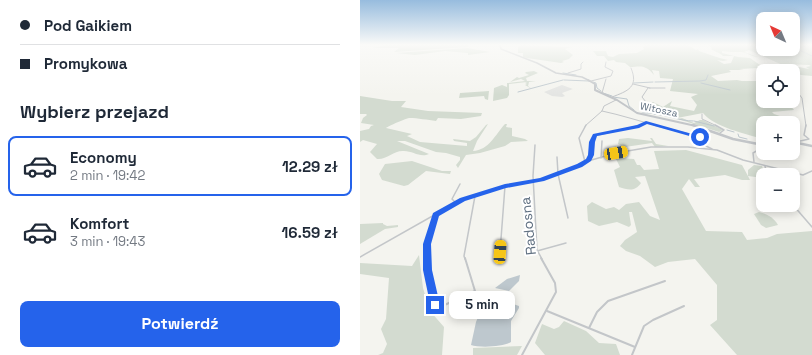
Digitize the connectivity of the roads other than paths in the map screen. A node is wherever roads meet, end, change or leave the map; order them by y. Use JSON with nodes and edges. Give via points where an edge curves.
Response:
{"nodes":[{"id":1,"x":533,"y":62,"type":"edge"},
{"id":2,"x":583,"y":62,"type":"dead end"},
{"id":3,"x":606,"y":62,"type":"dead end"},
{"id":4,"x":631,"y":68,"type":"dead end"},
{"id":5,"x":568,"y":73,"type":"junction"},
{"id":6,"x":606,"y":79,"type":"junction"},
{"id":7,"x":591,"y":81,"type":"junction"},
{"id":8,"x":633,"y":84,"type":"junction"},
{"id":9,"x":649,"y":88,"type":"junction"},
{"id":10,"x":665,"y":88,"type":"dead end"},
{"id":11,"x":602,"y":93,"type":"junction"},
{"id":12,"x":800,"y":95,"type":"edge"},
{"id":13,"x":612,"y":97,"type":"junction"},
{"id":14,"x":617,"y":100,"type":"junction"},
{"id":15,"x":646,"y":102,"type":"dead end"},
{"id":16,"x":602,"y":110,"type":"junction"},
{"id":17,"x":702,"y":114,"type":"dead end"},
{"id":18,"x":646,"y":123,"type":"junction"},
{"id":19,"x":720,"y":133,"type":"junction"},
{"id":20,"x":602,"y":141,"type":"dead end"},
{"id":21,"x":800,"y":141,"type":"edge"},
{"id":22,"x":800,"y":143,"type":"edge"},
{"id":23,"x":756,"y":144,"type":"edge"},
{"id":24,"x":535,"y":145,"type":"dead end"},
{"id":25,"x":812,"y":146,"type":"edge"},
{"id":26,"x":715,"y":150,"type":"junction"},
{"id":27,"x":756,"y":151,"type":"edge"},
{"id":28,"x":557,"y":157,"type":"dead end"},
{"id":29,"x":601,"y":158,"type":"junction"},
{"id":30,"x":588,"y":161,"type":"junction"},
{"id":31,"x":585,"y":162,"type":"junction"},
{"id":32,"x":754,"y":162,"type":"junction"},
{"id":33,"x":765,"y":166,"type":"joint"},
{"id":34,"x":812,"y":171,"type":"edge"},
{"id":35,"x":558,"y":174,"type":"junction"},
{"id":36,"x":533,"y":181,"type":"junction"},
{"id":37,"x":460,"y":184,"type":"dead end"},
{"id":38,"x":505,"y":186,"type":"junction"},
{"id":39,"x":475,"y":196,"type":"junction"},
{"id":40,"x":456,"y":203,"type":"junction"},
{"id":41,"x":799,"y":212,"type":"edge"},
{"id":42,"x":436,"y":214,"type":"junction"},
{"id":43,"x":568,"y":218,"type":"dead end"},
{"id":44,"x":812,"y":227,"type":"edge"},
{"id":45,"x":566,"y":244,"type":"dead end"},
{"id":46,"x":538,"y":251,"type":"junction"},
{"id":47,"x":500,"y":252,"type":"dead end"},
{"id":48,"x":360,"y":257,"type":"edge"},
{"id":49,"x":665,"y":281,"type":"dead end"},
{"id":50,"x":684,"y":306,"type":"dead end"},
{"id":51,"x":547,"y":311,"type":"junction"},
{"id":52,"x":589,"y":328,"type":"junction"},
{"id":53,"x":635,"y":347,"type":"junction"},
{"id":54,"x":522,"y":355,"type":"edge"},
{"id":55,"x":632,"y":355,"type":"edge"}],
"edges":[{"from":1,"to":5,"type":"street","name":"Witosza","via":[[556,72]]},
{"from":2,"to":5,"type":"street","via":[[582,69]]},
{"from":3,"to":6,"type":"street","via":[[605,67],[613,72]]},
{"from":4,"to":8,"type":"street","via":[[635,79]]},
{"from":5,"to":7,"type":"street","name":"Witosza"},
{"from":6,"to":7,"type":"street"},
{"from":6,"to":11,"type":"street"},
{"from":7,"to":11,"type":"street","name":"Witosza","via":[[595,84],[595,90]]},
{"from":8,"to":9,"type":"street"},
{"from":8,"to":13,"type":"street","via":[[622,94]]},
{"from":9,"to":10,"type":"street"},
{"from":9,"to":15,"type":"street","via":[[642,96]]},
{"from":11,"to":13,"type":"street","name":"Witosza"},
{"from":12,"to":21,"type":"street","via":[[805,116],[804,135],[809,140]]},
{"from":13,"to":14,"type":"street","name":"Witosza"},
{"from":14,"to":16,"type":"street","via":[[604,105]]},
{"from":14,"to":19,"type":"street","name":"Witosza","via":[[637,113]]},
{"from":16,"to":18,"type":"street"},
{"from":16,"to":31,"type":"street","via":[[586,126],[579,138]]},
{"from":17,"to":19,"type":"street","via":[[702,119],[724,130]]},
{"from":18,"to":26,"type":"street","via":[[700,137],[700,143]]},
{"from":18,"to":30,"type":"street","via":[[639,127],[594,136]]},
{"from":19,"to":23,"type":"street","name":"Witosza","via":[[733,139]]},
{"from":20,"to":29,"type":"street"},
{"from":22,"to":25,"type":"street"},
{"from":24,"to":36,"type":"street","name":"Radosna"},
{"from":26,"to":29,"type":"street","via":[[684,146],[650,147]]},
{"from":26,"to":32,"type":"street"},
{"from":27,"to":32,"type":"street","via":[[753,153]]},
{"from":28,"to":35,"type":"street"},
{"from":29,"to":30,"type":"street"},
{"from":30,"to":31,"type":"street"},
{"from":31,"to":35,"type":"street"},
{"from":32,"to":33,"type":"street"},
{"from":33,"to":34,"type":"street","via":[[803,175]]},
{"from":35,"to":36,"type":"street"},
{"from":35,"to":43,"type":"street"},
{"from":36,"to":38,"type":"street"},
{"from":36,"to":46,"type":"street","name":"Radosna"},
{"from":37,"to":40,"type":"street","via":[[452,199]]},
{"from":38,"to":39,"type":"street"},
{"from":38,"to":47,"type":"street"},
{"from":39,"to":40,"type":"street"},
{"from":39,"to":42,"type":"street","via":[[464,256],[475,291],[438,308],[435,307],[427,270],[427,244]]},
{"from":40,"to":42,"type":"street"},
{"from":41,"to":44,"type":"street"},
{"from":42,"to":48,"type":"street"},
{"from":45,"to":46,"type":"street"},
{"from":46,"to":51,"type":"street","name":"Radosna","via":[[557,288]]},
{"from":49,"to":52,"type":"street","via":[[608,302],[597,312]]},
{"from":50,"to":53,"type":"street","via":[[644,326]]},
{"from":51,"to":52,"type":"street"},
{"from":51,"to":54,"type":"street"},
{"from":52,"to":53,"type":"street"},
{"from":53,"to":55,"type":"street"}]}
